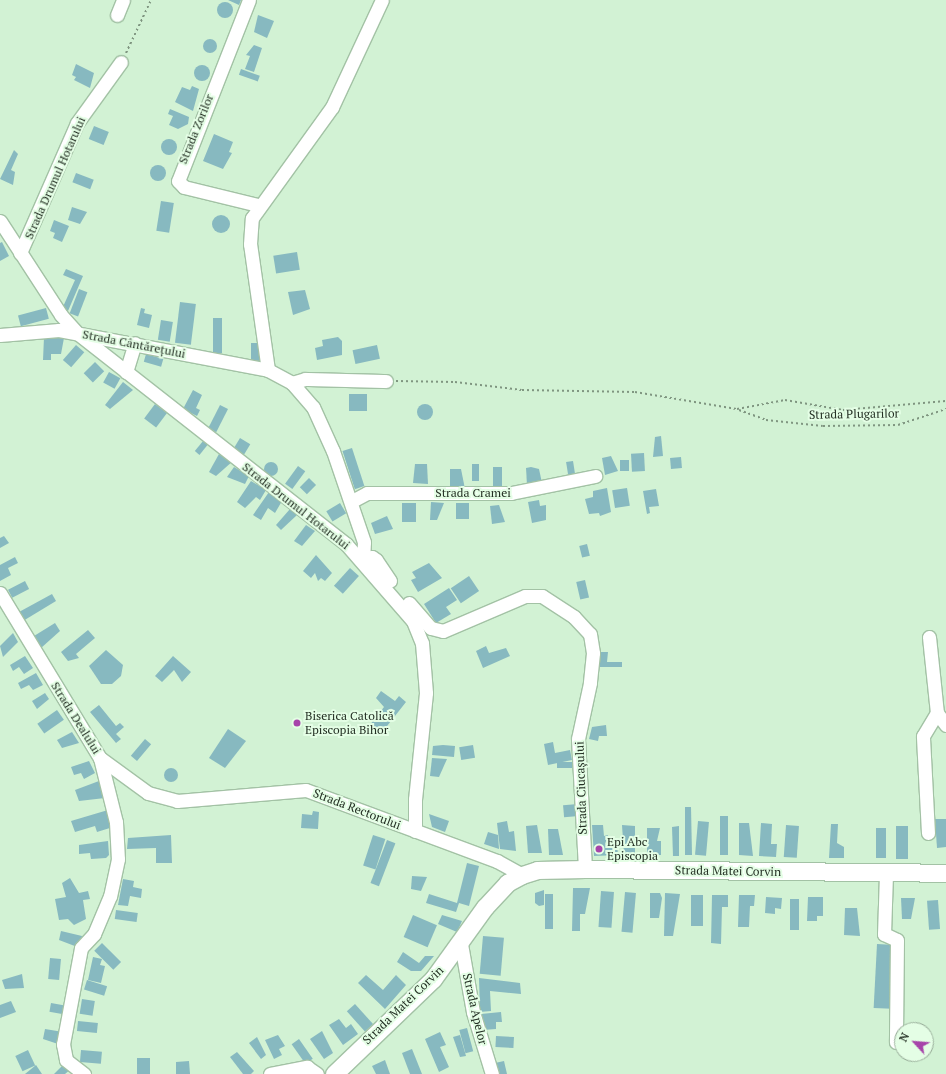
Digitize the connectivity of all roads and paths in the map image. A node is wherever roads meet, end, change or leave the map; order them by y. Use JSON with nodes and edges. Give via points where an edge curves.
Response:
{"nodes":[{"id":1,"x":123,"y":0,"type":"edge"},
{"id":2,"x":151,"y":0,"type":"edge"},
{"id":3,"x":249,"y":0,"type":"edge"},
{"id":4,"x":382,"y":0,"type":"edge"},
{"id":5,"x":117,"y":15,"type":"dead end"},
{"id":6,"x":121,"y":62,"type":"joint"},
{"id":7,"x":258,"y":205,"type":"junction"},
{"id":8,"x":0,"y":221,"type":"edge"},
{"id":9,"x":20,"y":253,"type":"junction"},
{"id":10,"x":77,"y":333,"type":"junction"},
{"id":11,"x":0,"y":335,"type":"edge"},
{"id":12,"x":135,"y":343,"type":"junction"},
{"id":13,"x":268,"y":370,"type":"junction"},
{"id":14,"x":126,"y":372,"type":"junction"},
{"id":15,"x":386,"y":381,"type":"joint"},
{"id":16,"x":292,"y":383,"type":"junction"},
{"id":17,"x":946,"y":401,"type":"edge"},
{"id":18,"x":737,"y":409,"type":"junction"},
{"id":19,"x":946,"y":409,"type":"edge"},
{"id":20,"x":595,"y":476,"type":"dead end"},
{"id":21,"x":352,"y":501,"type":"junction"},
{"id":22,"x":363,"y":562,"type":"junction"},
{"id":23,"x":0,"y":593,"type":"edge"},
{"id":24,"x":929,"y":637,"type":"dead end"},
{"id":25,"x":937,"y":713,"type":"junction"},
{"id":26,"x":946,"y":725,"type":"edge"},
{"id":27,"x":100,"y":758,"type":"junction"},
{"id":28,"x":416,"y":831,"type":"junction"},
{"id":29,"x":928,"y":833,"type":"dead end"},
{"id":30,"x":585,"y":869,"type":"junction"},
{"id":31,"x":946,"y":873,"type":"edge"},
{"id":32,"x":886,"y":874,"type":"junction"},
{"id":33,"x":522,"y":875,"type":"junction"},
{"id":34,"x":461,"y":944,"type":"junction"},
{"id":35,"x":896,"y":1022,"type":"edge"},
{"id":36,"x":84,"y":1074,"type":"edge"},
{"id":37,"x":270,"y":1074,"type":"edge"},
{"id":38,"x":317,"y":1074,"type":"edge"},
{"id":39,"x":334,"y":1074,"type":"edge"},
{"id":40,"x":492,"y":1074,"type":"edge"}],
"edges":[{"from":1,"to":5,"type":"street"},
{"from":2,"to":6,"type":"path"},
{"from":3,"to":7,"type":"street","name":"Strada Zorilor","via":[[178,181],[184,187]]},
{"from":4,"to":7,"type":"street","via":[[332,107]]},
{"from":6,"to":9,"type":"street","name":"Strada Drumul Hotarului","via":[[77,123]]},
{"from":7,"to":13,"type":"street","via":[[249,231]]},
{"from":8,"to":9,"type":"street","name":"Strada Drumul Hotarului"},
{"from":9,"to":10,"type":"street","name":"Strada Drumul Hotarului","via":[[60,315]]},
{"from":10,"to":11,"type":"street","name":"Strada Cântărețului","via":[[33,330]]},
{"from":10,"to":12,"type":"street","name":"Strada Cântărețului"},
{"from":10,"to":14,"type":"street","name":"Strada Drumul Hotarului"},
{"from":12,"to":13,"type":"street","name":"Strada Cântărețului"},
{"from":12,"to":14,"type":"street"},
{"from":13,"to":16,"type":"street","name":"Strada Cântărețului"},
{"from":14,"to":22,"type":"street","name":"Strada Drumul Hotarului","via":[[346,544]]},
{"from":15,"to":16,"type":"street","via":[[305,379]]},
{"from":15,"to":18,"type":"path","via":[[635,392]]},
{"from":16,"to":21,"type":"street","name":"Strada Cântărețului","via":[[313,407]]},
{"from":17,"to":18,"type":"path","via":[[843,410],[780,401]]},
{"from":18,"to":19,"type":"path","name":"Strada Plugarilor","via":[[766,420],[823,426],[898,425]]},
{"from":20,"to":21,"type":"street","name":"Strada Cramei","via":[[511,493],[367,493]]},
{"from":21,"to":22,"type":"street","name":"Strada Cântărețului","via":[[364,542]]},
{"from":22,"to":28,"type":"street","name":"Strada Drumul Hotarului","via":[[413,621],[422,643],[426,693],[415,799]]},
{"from":22,"to":30,"type":"street","name":"Strada Ciucașului","via":[[368,558],[376,560],[437,631],[534,595],[542,596],[574,617],[590,634],[593,653],[590,684],[578,739]]},
{"from":23,"to":27,"type":"street","name":"Strada Dealului"},
{"from":24,"to":25,"type":"street"},
{"from":25,"to":26,"type":"street"},
{"from":25,"to":29,"type":"street","via":[[923,736]]},
{"from":27,"to":28,"type":"street","name":"Strada Rectorului","via":[[148,793],[177,801],[306,790]]},
{"from":27,"to":36,"type":"street","name":"Strada Dealului","via":[[116,822],[118,858],[101,918],[94,934],[81,948],[63,1044],[66,1060]]},
{"from":28,"to":33,"type":"street","name":"Strada Rectorului","via":[[497,861]]},
{"from":30,"to":32,"type":"main road","name":"Strada Matei Corvin"},
{"from":30,"to":33,"type":"main road","name":"Strada Matei Corvin","via":[[537,870]]},
{"from":31,"to":32,"type":"main road","name":"Strada Matei Corvin"},
{"from":32,"to":35,"type":"street","via":[[884,934],[897,940]]},
{"from":33,"to":34,"type":"main road","name":"Strada Matei Corvin","via":[[507,883],[485,907]]},
{"from":34,"to":39,"type":"main road","name":"Strada Matei Corvin","via":[[433,979]]},
{"from":34,"to":40,"type":"street","name":"Strada Apelor","via":[[473,1012]]},
{"from":37,"to":38,"type":"street","via":[[307,1066]]}]}
